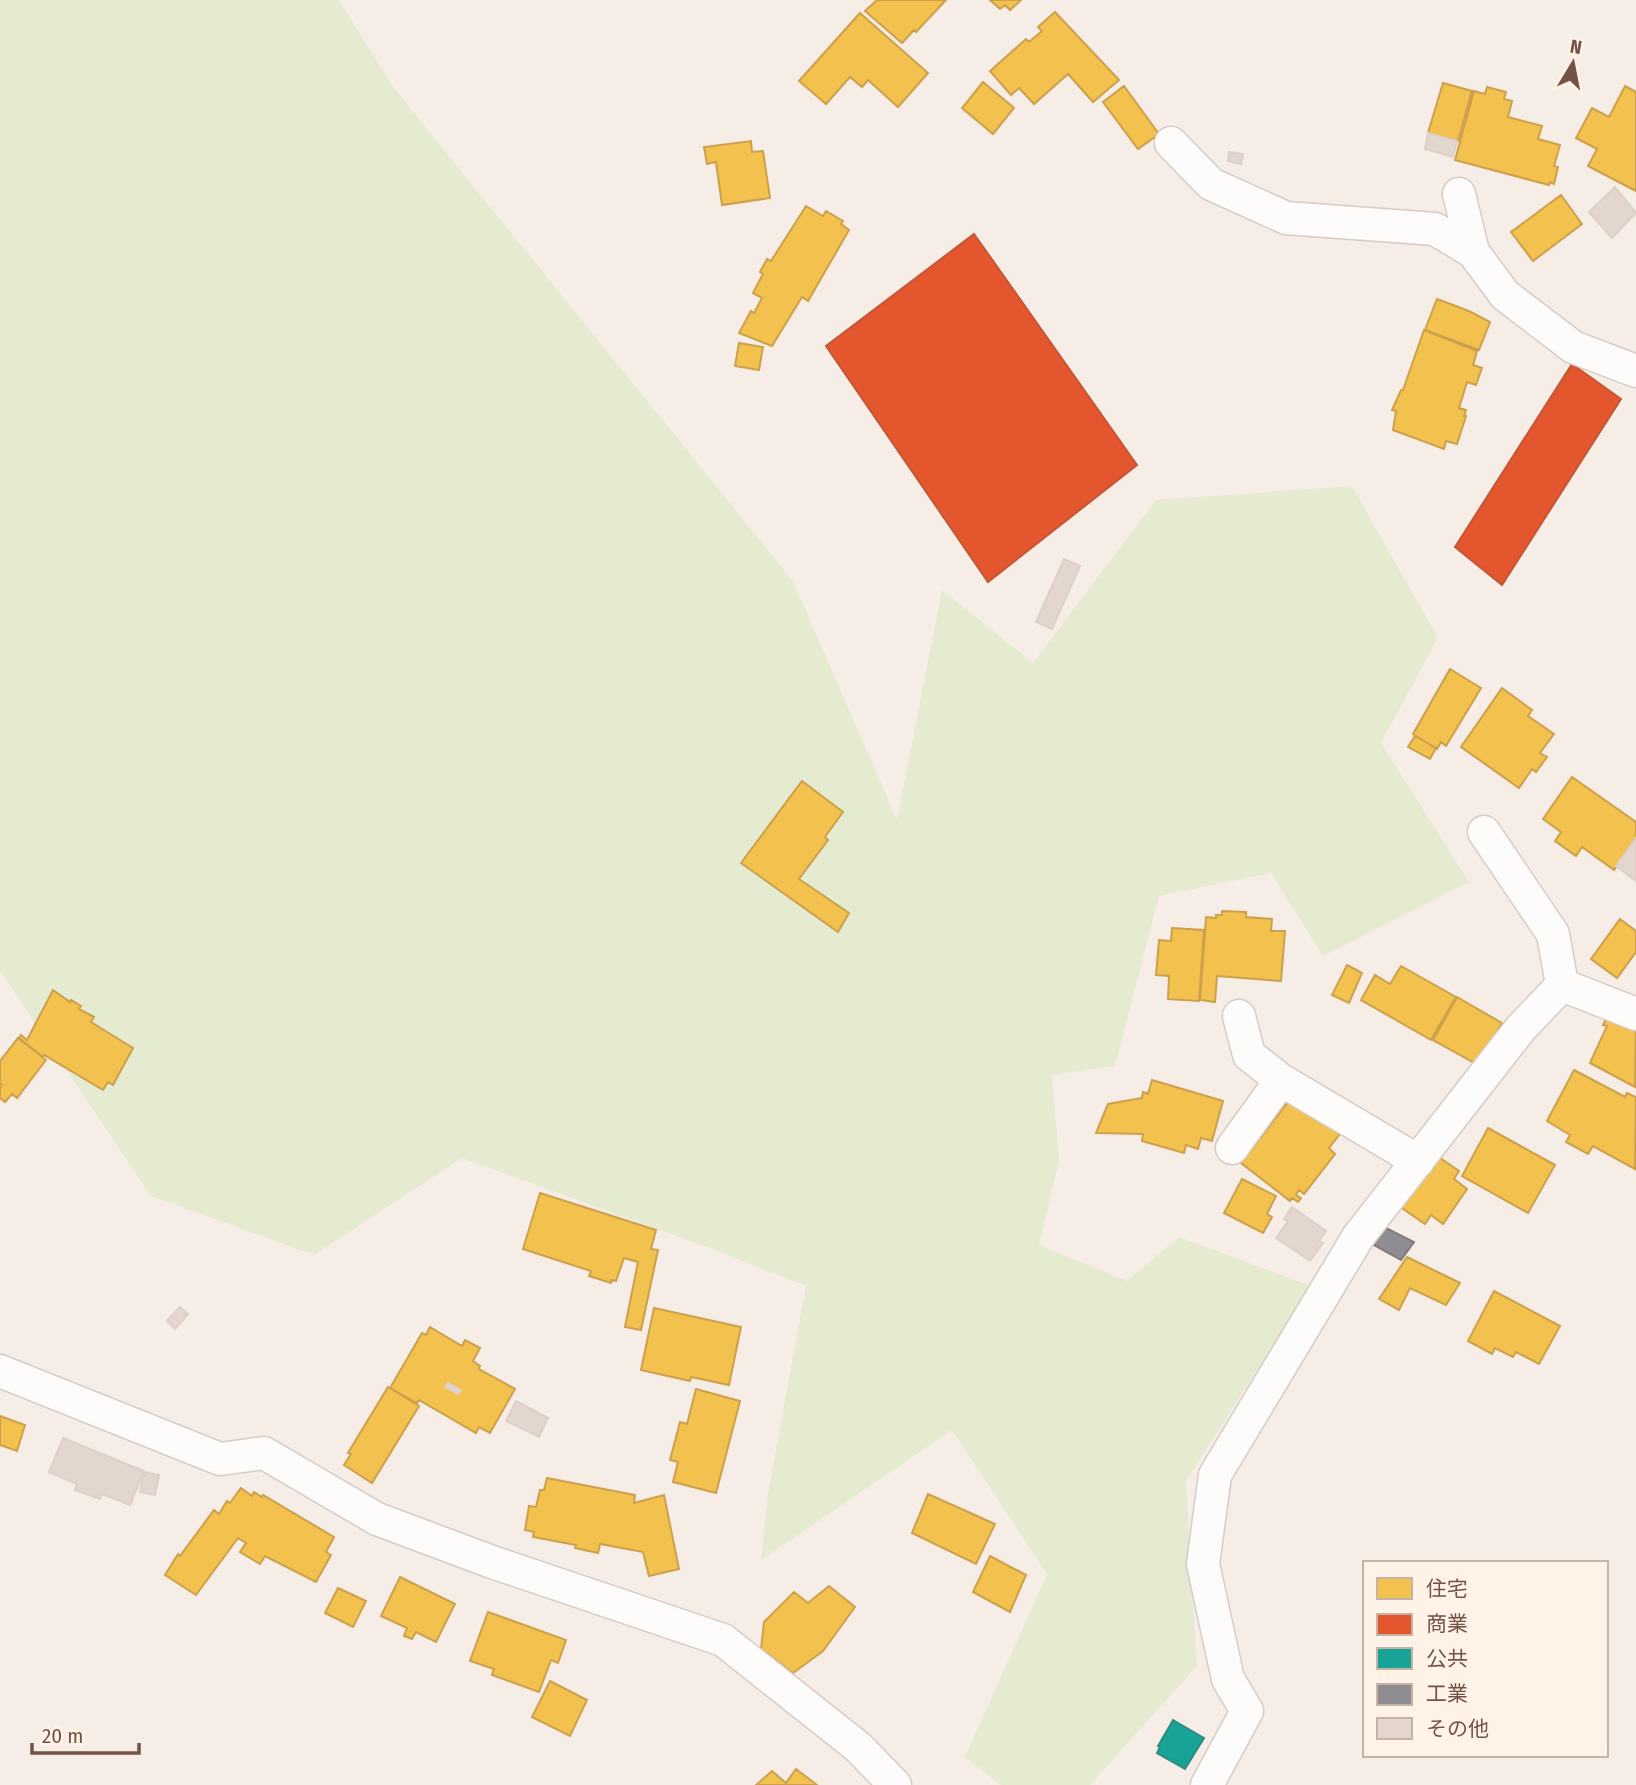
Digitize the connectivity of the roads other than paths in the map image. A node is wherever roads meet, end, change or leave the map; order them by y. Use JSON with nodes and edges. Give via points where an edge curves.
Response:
{"nodes":[{"id":1,"x":1171,"y":143,"type":"dead end"},
{"id":2,"x":1458,"y":194,"type":"dead end"},
{"id":3,"x":1472,"y":253,"type":"junction"},
{"id":4,"x":1636,"y":371,"type":"edge"},
{"id":5,"x":1485,"y":832,"type":"dead end"},
{"id":6,"x":1562,"y":985,"type":"junction"},
{"id":7,"x":1636,"y":1014,"type":"edge"},
{"id":8,"x":1240,"y":1016,"type":"dead end"},
{"id":9,"x":1281,"y":1080,"type":"junction"},
{"id":10,"x":1232,"y":1148,"type":"dead end"},
{"id":11,"x":1418,"y":1161,"type":"junction"},
{"id":12,"x":0,"y":1371,"type":"edge"},
{"id":13,"x":895,"y":1785,"type":"edge"},
{"id":14,"x":1207,"y":1785,"type":"edge"}],
"edges":[{"from":1,"to":3,"type":"street","via":[[1212,184],[1286,218],[1435,229]]},
{"from":2,"to":3,"type":"street"},
{"from":3,"to":4,"type":"street","via":[[1505,295],[1573,347]]},
{"from":5,"to":6,"type":"street","via":[[1553,934]]},
{"from":6,"to":7,"type":"street"},
{"from":6,"to":11,"type":"street","via":[[1521,1028]]},
{"from":8,"to":9,"type":"street","via":[[1249,1055]]},
{"from":9,"to":10,"type":"street"},
{"from":9,"to":11,"type":"street"},
{"from":11,"to":14,"type":"street","via":[[1358,1237],[1215,1475],[1203,1564],[1227,1679],[1247,1711]]},
{"from":12,"to":13,"type":"street","via":[[220,1459],[264,1453],[377,1519],[723,1640],[858,1747]]}]}
